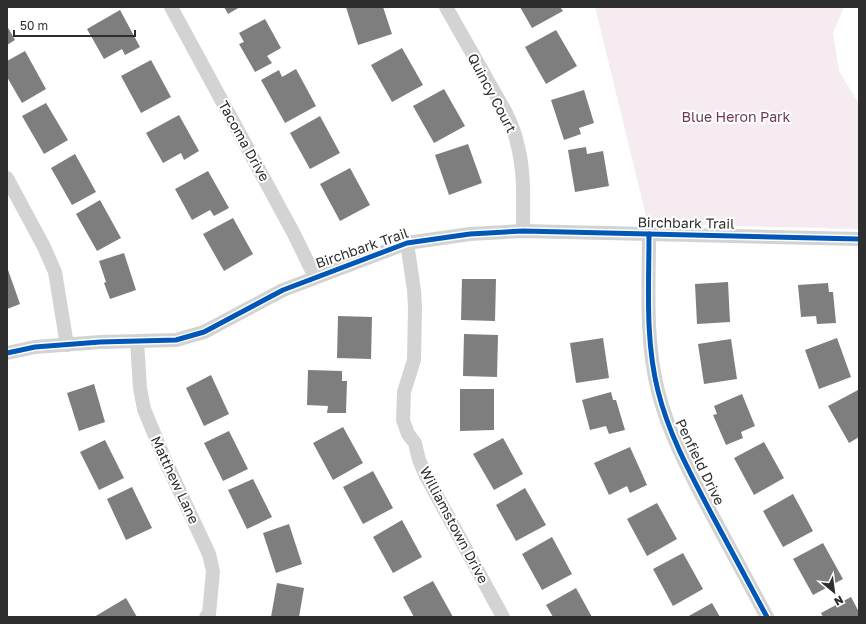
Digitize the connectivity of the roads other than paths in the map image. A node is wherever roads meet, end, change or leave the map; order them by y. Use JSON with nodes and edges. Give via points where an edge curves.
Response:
{"nodes":[{"id":1,"x":171,"y":7,"type":"edge"},
{"id":2,"x":446,"y":7,"type":"edge"},
{"id":3,"x":7,"y":178,"type":"edge"},
{"id":4,"x":524,"y":232,"type":"junction"},
{"id":5,"x":649,"y":234,"type":"junction"},
{"id":6,"x":859,"y":239,"type":"edge"},
{"id":7,"x":407,"y":242,"type":"junction"},
{"id":8,"x":314,"y":277,"type":"junction"},
{"id":9,"x":137,"y":341,"type":"junction"},
{"id":10,"x":67,"y":345,"type":"junction"},
{"id":11,"x":7,"y":353,"type":"edge"},
{"id":12,"x":206,"y":617,"type":"edge"},
{"id":13,"x":503,"y":617,"type":"edge"},
{"id":14,"x":767,"y":617,"type":"edge"}],
"edges":[{"from":1,"to":8,"type":"street","name":"Tacoma Drive","via":[[294,234]]},
{"from":2,"to":4,"type":"street","name":"Quincy Court","via":[[512,128],[519,149],[522,171]]},
{"from":3,"to":10,"type":"street","via":[[44,246],[55,272]]},
{"from":4,"to":5,"type":"street","name":"Birchbark Trail"},
{"from":4,"to":7,"type":"street","name":"Birchbark Trail","via":[[470,234]]},
{"from":5,"to":6,"type":"street","name":"Birchbark Trail"},
{"from":5,"to":14,"type":"street","name":"Penfield Drive","via":[[651,354],[668,426],[687,468]]},
{"from":7,"to":8,"type":"street","name":"Birchbark Trail"},
{"from":7,"to":13,"type":"street","name":"Williamstown Drive","via":[[414,290],[414,360],[404,392],[403,420],[408,434],[415,443],[426,476]]},
{"from":8,"to":9,"type":"street","name":"Birchbark Trail","via":[[283,290],[204,332],[176,340]]},
{"from":9,"to":10,"type":"street","name":"Birchbark Trail"},
{"from":9,"to":12,"type":"street","name":"Matthew Lane","via":[[144,409],[164,460],[209,554],[213,571],[209,614]]},
{"from":10,"to":11,"type":"street","name":"Birchbark Trail","via":[[35,347]]}]}
